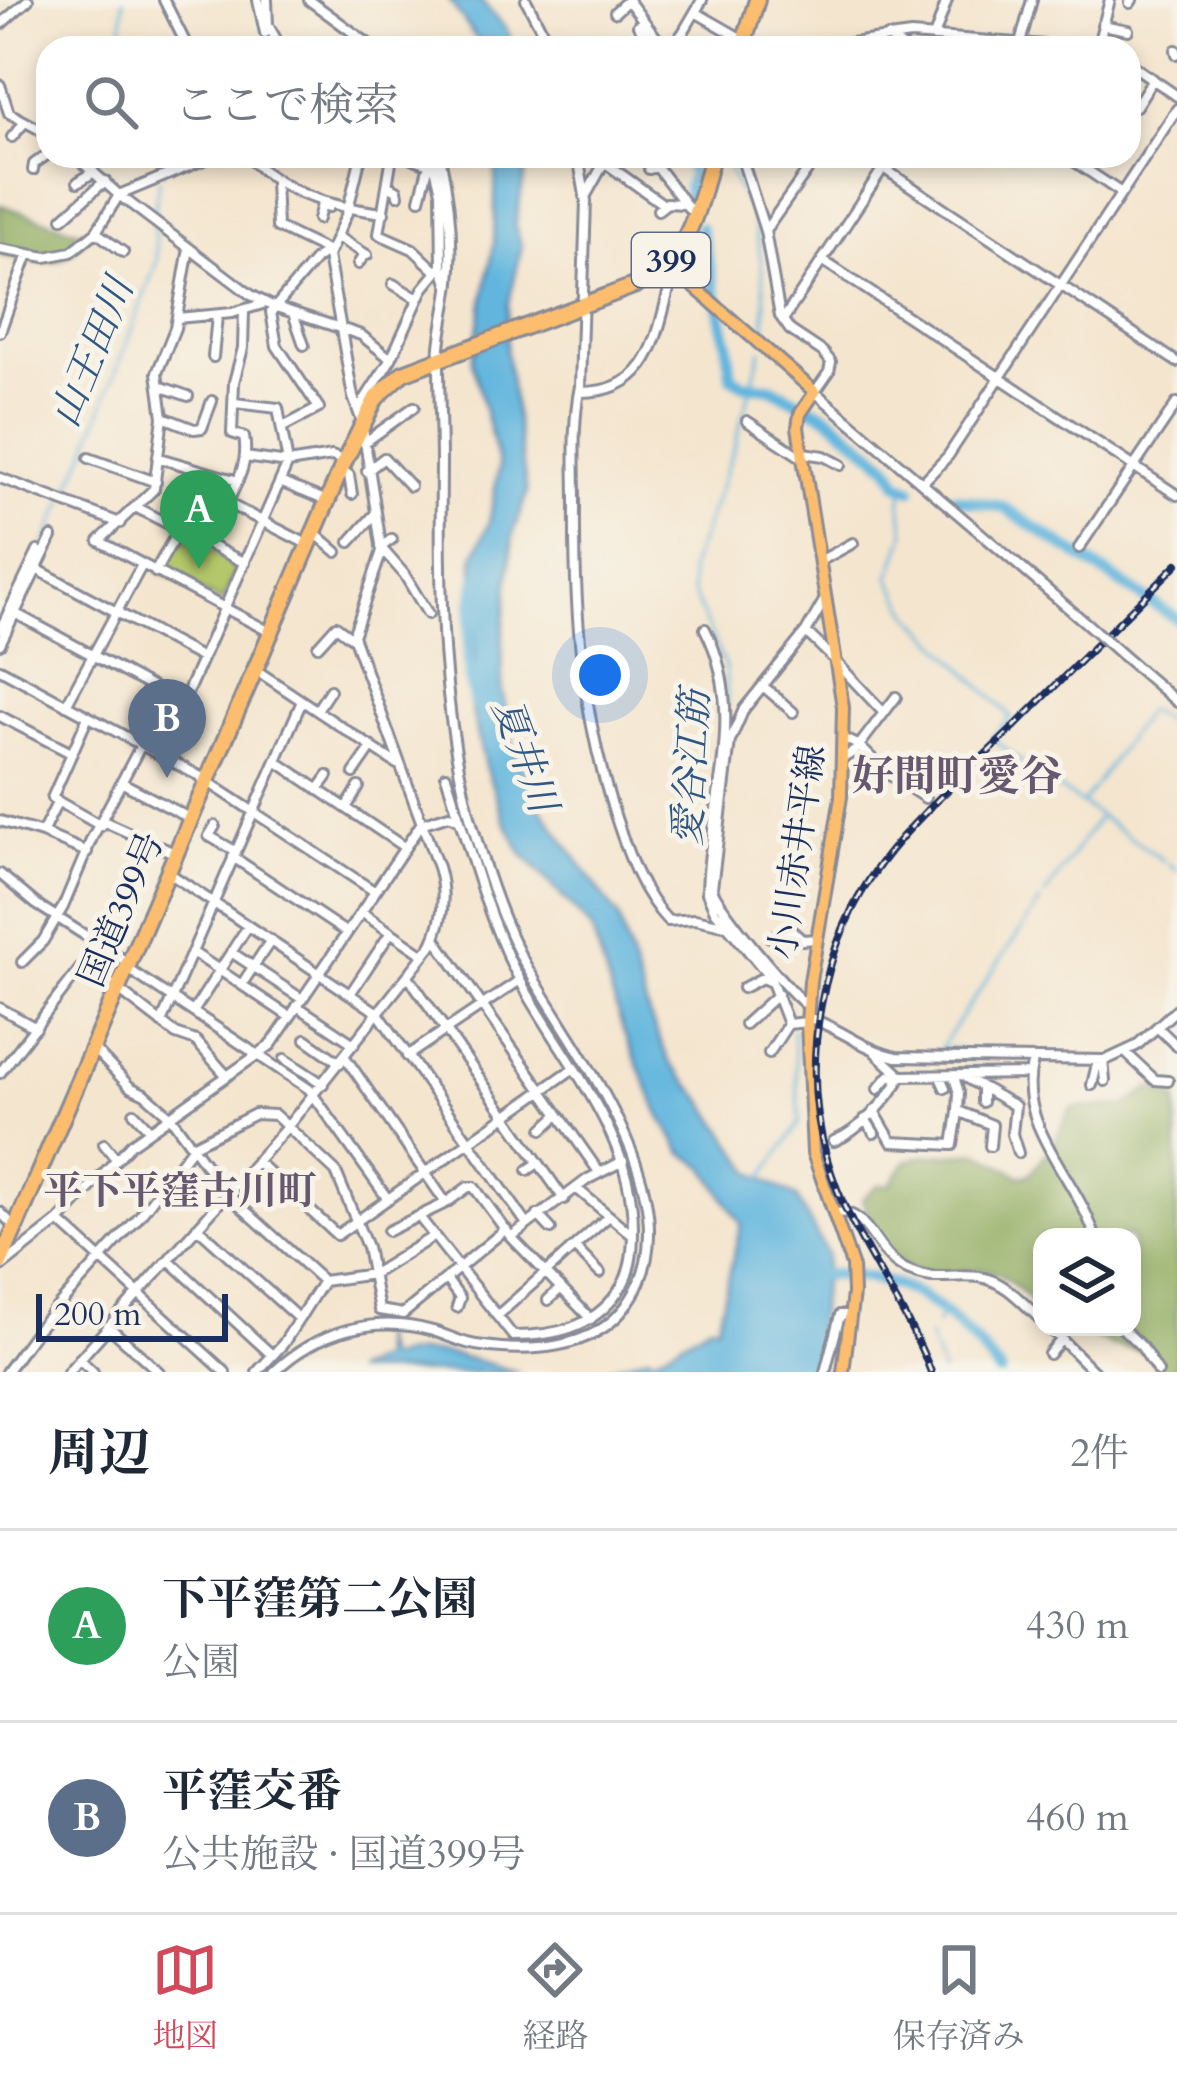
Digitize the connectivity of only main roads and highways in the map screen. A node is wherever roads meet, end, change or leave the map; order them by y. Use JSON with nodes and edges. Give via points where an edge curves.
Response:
{"nodes":[{"id":1,"x":757,"y":0,"type":"edge"},
{"id":2,"x":748,"y":36,"type":"edge"},
{"id":3,"x":707,"y":168,"type":"edge"},
{"id":4,"x":671,"y":267,"type":"junction"},
{"id":5,"x":9,"y":1226,"type":"edge"},
{"id":6,"x":0,"y":1265,"type":"edge"},
{"id":7,"x":843,"y":1372,"type":"edge"}],
"edges":[{"from":1,"to":2,"type":"highway"},
{"from":3,"to":4,"type":"highway","number":"399"},
{"from":4,"to":5,"type":"highway","name":"国道399号","number":"399","via":[[389,383],[360,416],[326,513]]},
{"from":4,"to":7,"type":"main road","name":"小川赤井平線","via":[[815,392],[798,427],[843,738],[807,1015],[812,1144],[854,1282]]},
{"from":5,"to":6,"type":"highway","name":"国道399号","number":"399"}]}
